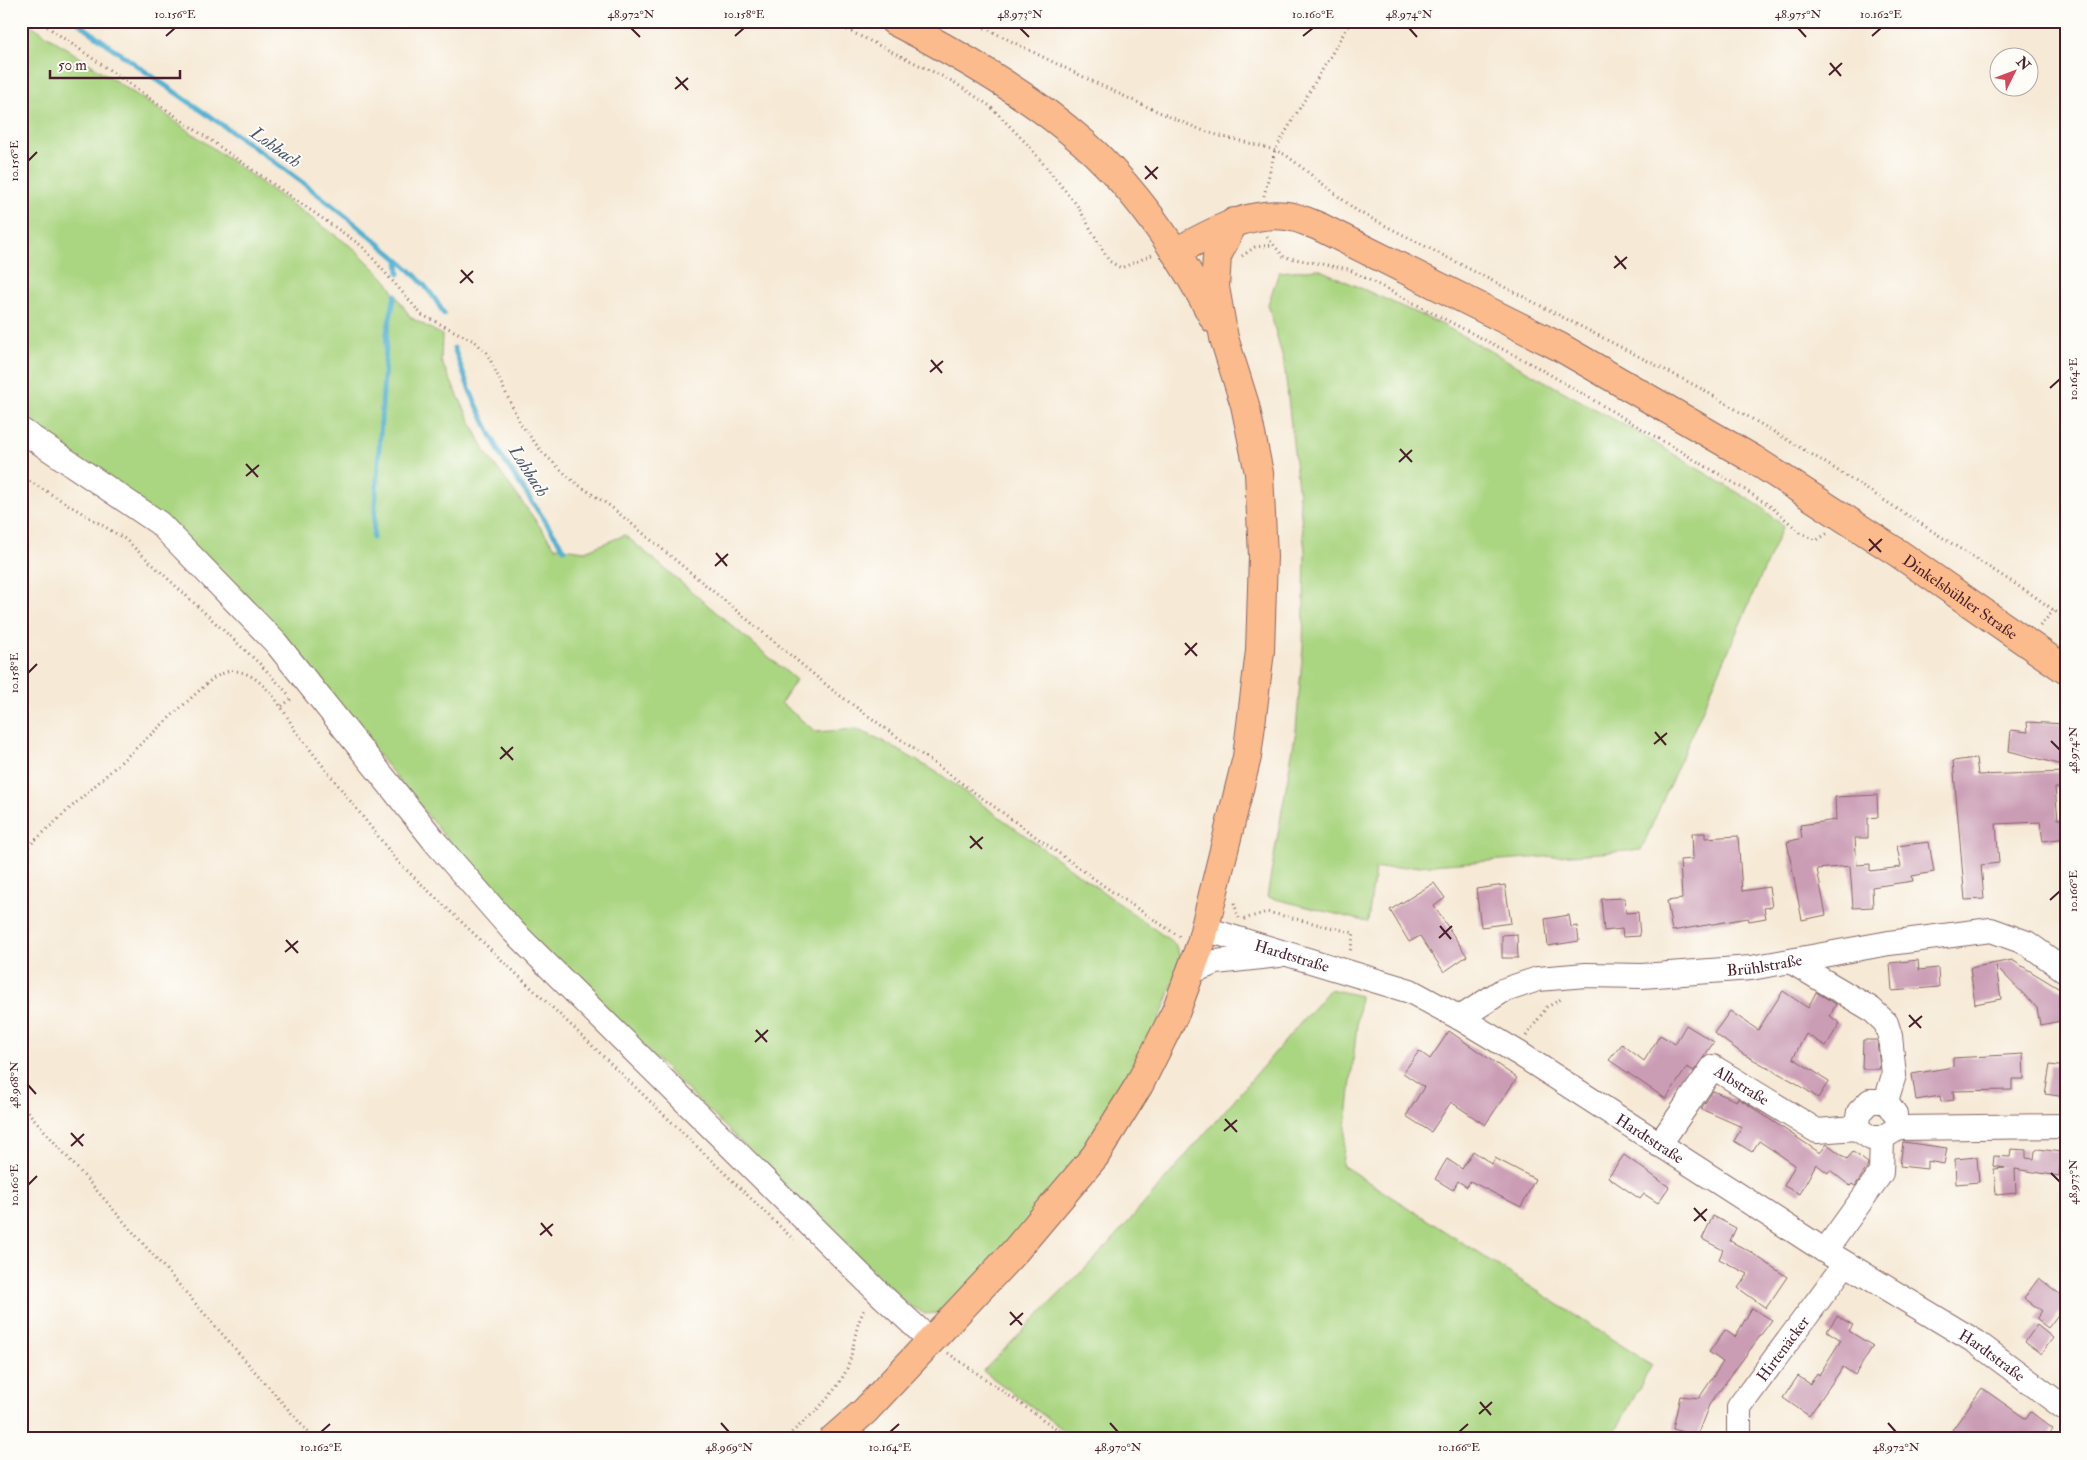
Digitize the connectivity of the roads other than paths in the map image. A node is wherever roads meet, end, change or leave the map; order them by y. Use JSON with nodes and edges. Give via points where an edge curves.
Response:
{"nodes":[{"id":1,"x":894,"y":21,"type":"edge"},
{"id":2,"x":1247,"y":219,"type":"junction"},
{"id":3,"x":1173,"y":249,"type":"junction"},
{"id":4,"x":1224,"y":338,"type":"junction"},
{"id":5,"x":21,"y":430,"type":"edge"},
{"id":6,"x":2066,"y":670,"type":"edge"},
{"id":7,"x":1203,"y":936,"type":"junction"},
{"id":8,"x":1286,"y":954,"type":"junction"},
{"id":9,"x":1792,"y":962,"type":"junction"},
{"id":10,"x":2063,"y":963,"type":"edge"},
{"id":11,"x":1190,"y":972,"type":"junction"},
{"id":12,"x":1460,"y":1018,"type":"junction"},
{"id":13,"x":1886,"y":1101,"type":"junction"},
{"id":14,"x":2066,"y":1126,"type":"edge"},
{"id":15,"x":1856,"y":1128,"type":"junction"},
{"id":16,"x":1890,"y":1133,"type":"junction"},
{"id":17,"x":1658,"y":1145,"type":"junction"},
{"id":18,"x":1825,"y":1251,"type":"junction"},
{"id":19,"x":1845,"y":1264,"type":"junction"},
{"id":20,"x":931,"y":1341,"type":"junction"},
{"id":21,"x":2066,"y":1409,"type":"edge"},
{"id":22,"x":832,"y":1439,"type":"edge"},
{"id":23,"x":1739,"y":1439,"type":"edge"}],
"edges":[{"from":1,"to":3,"type":"main road","via":[[1007,85],[1085,144],[1132,193]]},
{"from":2,"to":3,"type":"main road"},
{"from":2,"to":4,"type":"main road","via":[[1217,256],[1215,287]]},
{"from":2,"to":6,"type":"main road","name":"Dinkelsbühler Straße","via":[[1288,216],[1329,232],[1560,347],[1846,518]]},
{"from":3,"to":4,"type":"main road"},
{"from":4,"to":7,"type":"main road","via":[[1245,405],[1259,474],[1263,556],[1260,651],[1247,757]]},
{"from":5,"to":20,"type":"street","via":[[159,523],[276,642],[437,844],[512,931],[868,1302]]},
{"from":7,"to":8,"type":"street","name":"Hardtstraße"},
{"from":7,"to":11,"type":"main road"},
{"from":8,"to":11,"type":"street","via":[[1216,962]]},
{"from":8,"to":12,"type":"street","name":"Hardtstraße","via":[[1410,992]]},
{"from":9,"to":10,"type":"street","name":"Brühlstraße","via":[[1889,943],[1991,930],[2027,943]]},
{"from":9,"to":12,"type":"street","name":"Brühlstraße","via":[[1642,976],[1586,974],[1538,979],[1502,991]]},
{"from":9,"to":13,"type":"street","via":[[1871,1009],[1886,1023],[1894,1075]]},
{"from":11,"to":20,"type":"main road","via":[[1176,1011],[1139,1085],[1095,1156],[1015,1251]]},
{"from":12,"to":17,"type":"street","name":"Hardtstraße"},
{"from":13,"to":15,"type":"street","via":[[1870,1101],[1859,1112]]},
{"from":13,"to":16,"type":"street","via":[[1897,1117]]},
{"from":14,"to":16,"type":"street","name":"Albstraße"},
{"from":15,"to":16,"type":"street","name":"Albstraße","via":[[1871,1138]]},
{"from":15,"to":17,"type":"street","name":"Albstraße","via":[[1817,1131],[1713,1067]]},
{"from":16,"to":18,"type":"street","via":[[1881,1173]]},
{"from":17,"to":18,"type":"street","name":"Hardtstraße"},
{"from":18,"to":19,"type":"street","name":"Hardtstraße"},
{"from":19,"to":21,"type":"street","name":"Hardtstraße","via":[[1976,1342]]},
{"from":19,"to":23,"type":"street","name":"Hirtenäcker","via":[[1739,1407]]},
{"from":20,"to":22,"type":"main road","via":[[864,1411]]}]}
